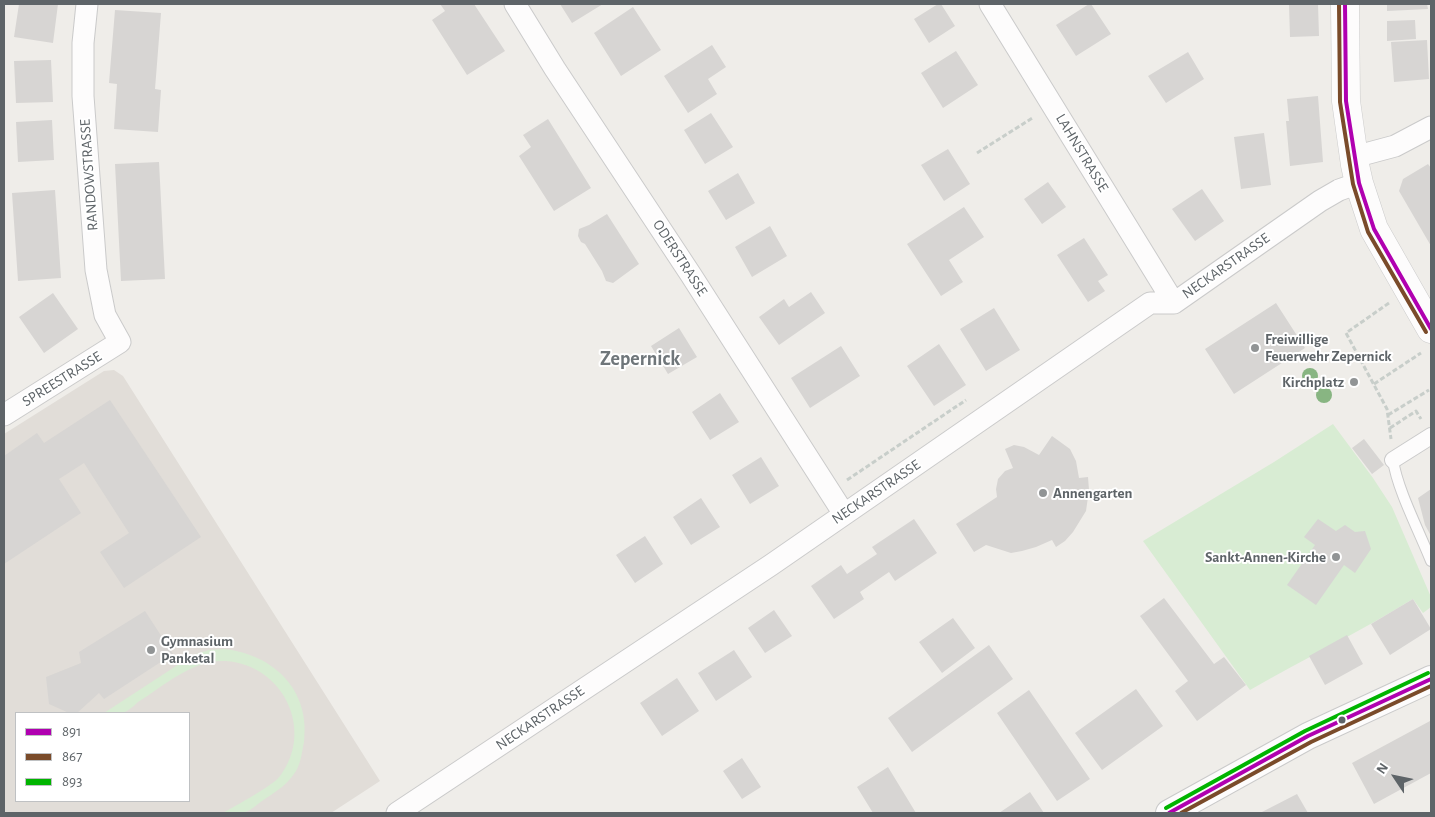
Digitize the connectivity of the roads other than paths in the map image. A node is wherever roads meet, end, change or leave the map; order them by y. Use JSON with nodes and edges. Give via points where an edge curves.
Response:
{"nodes":[{"id":1,"x":87,"y":4,"type":"edge"},
{"id":2,"x":515,"y":4,"type":"edge"},
{"id":3,"x":990,"y":4,"type":"edge"},
{"id":4,"x":1345,"y":4,"type":"edge"},
{"id":5,"x":1431,"y":127,"type":"edge"},
{"id":6,"x":1354,"y":157,"type":"junction"},
{"id":7,"x":1359,"y":183,"type":"junction"},
{"id":8,"x":1174,"y":303,"type":"junction"},
{"id":9,"x":1427,"y":341,"type":"edge"},
{"id":10,"x":120,"y":342,"type":"joint"},
{"id":11,"x":4,"y":415,"type":"edge"},
{"id":12,"x":1431,"y":436,"type":"edge"},
{"id":13,"x":1393,"y":460,"type":"joint"},
{"id":14,"x":844,"y":514,"type":"junction"},
{"id":15,"x":1431,"y":561,"type":"edge"},
{"id":16,"x":1431,"y":679,"type":"edge"},
{"id":17,"x":396,"y":813,"type":"edge"},
{"id":18,"x":1169,"y":813,"type":"edge"}],
"edges":[{"from":1,"to":10,"type":"street","name":"RANDOWSTRASSE","via":[[82,43],[83,96],[96,270],[105,316]]},
{"from":2,"to":14,"type":"street","name":"ODERSTRASSE"},
{"from":3,"to":8,"type":"street","name":"LAHNSTRASSE"},
{"from":4,"to":6,"type":"main road","via":[[1346,101]]},
{"from":5,"to":6,"type":"street","via":[[1395,146]]},
{"from":6,"to":7,"type":"main road"},
{"from":7,"to":8,"type":"street","name":"NECKARSTRASSE","via":[[1320,200]]},
{"from":7,"to":9,"type":"main road","via":[[1374,229]]},
{"from":8,"to":14,"type":"street","name":"NECKARSTRASSE","via":[[1150,303]]},
{"from":10,"to":11,"type":"street","name":"SPREESTRASSE"},
{"from":12,"to":13,"type":"street"},
{"from":13,"to":15,"type":"lane"},
{"from":14,"to":17,"type":"street","name":"NECKARSTRASSE"},
{"from":16,"to":18,"type":"street","via":[[1308,736]]}]}
